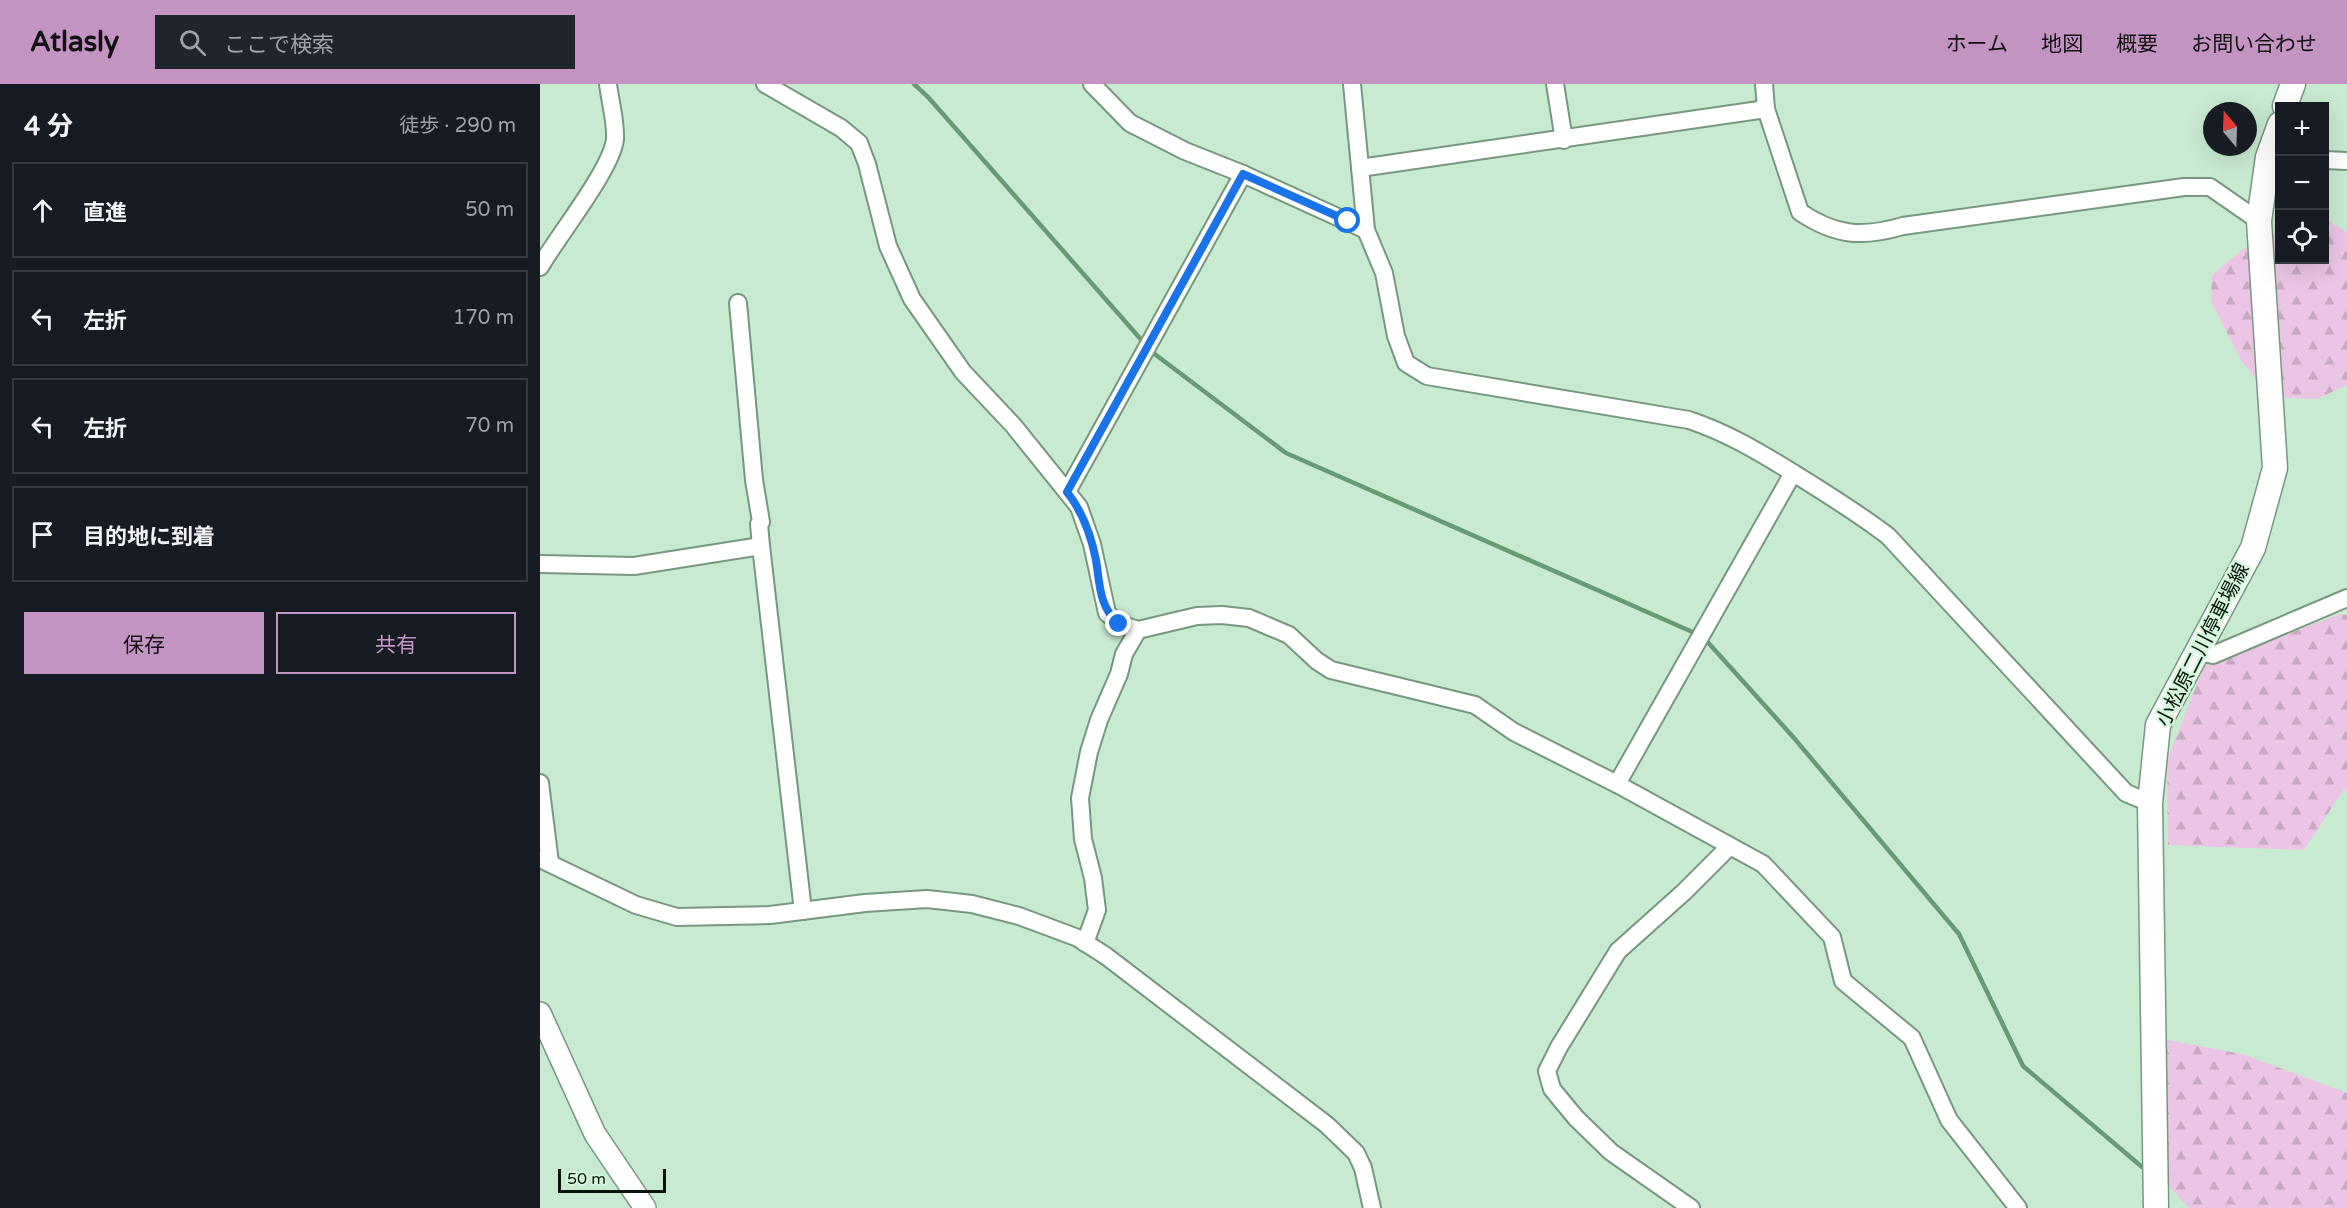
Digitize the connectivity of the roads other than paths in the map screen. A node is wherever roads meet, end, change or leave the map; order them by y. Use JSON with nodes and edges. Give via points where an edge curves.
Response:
{"nodes":[{"id":1,"x":608,"y":84,"type":"edge"},
{"id":2,"x":765,"y":84,"type":"edge"},
{"id":3,"x":1092,"y":84,"type":"edge"},
{"id":4,"x":1352,"y":84,"type":"edge"},
{"id":5,"x":1555,"y":84,"type":"edge"},
{"id":6,"x":1764,"y":84,"type":"edge"},
{"id":7,"x":1766,"y":110,"type":"junction"},
{"id":8,"x":1564,"y":140,"type":"junction"},
{"id":9,"x":2274,"y":158,"type":"edge"},
{"id":10,"x":2329,"y":160,"type":"edge"},
{"id":11,"x":2347,"y":161,"type":"edge"},
{"id":12,"x":1360,"y":168,"type":"junction"},
{"id":13,"x":1243,"y":174,"type":"junction"},
{"id":14,"x":2259,"y":221,"type":"junction"},
{"id":15,"x":1366,"y":230,"type":"junction"},
{"id":16,"x":540,"y":267,"type":"edge"},
{"id":17,"x":738,"y":303,"type":"dead end"},
{"id":18,"x":1793,"y":473,"type":"junction"},
{"id":19,"x":1067,"y":492,"type":"junction"},
{"id":20,"x":761,"y":546,"type":"junction"},
{"id":21,"x":540,"y":564,"type":"edge"},
{"id":22,"x":2347,"y":598,"type":"edge"},
{"id":23,"x":1138,"y":630,"type":"junction"},
{"id":24,"x":2199,"y":652,"type":"junction"},
{"id":25,"x":540,"y":783,"type":"edge"},
{"id":26,"x":1617,"y":784,"type":"junction"},
{"id":27,"x":2150,"y":803,"type":"junction"},
{"id":28,"x":1729,"y":847,"type":"junction"},
{"id":29,"x":545,"y":861,"type":"edge"},
{"id":30,"x":803,"y":911,"type":"junction"},
{"id":31,"x":1085,"y":943,"type":"junction"},
{"id":32,"x":542,"y":1023,"type":"edge"},
{"id":33,"x":2160,"y":1203,"type":"edge"},
{"id":34,"x":645,"y":1208,"type":"edge"},
{"id":35,"x":1372,"y":1208,"type":"edge"},
{"id":36,"x":1691,"y":1208,"type":"edge"},
{"id":37,"x":2018,"y":1208,"type":"edge"}],
"edges":[{"from":1,"to":16,"type":"street","via":[[615,139],[612,150],[589,194]]},
{"from":2,"to":19,"type":"street","via":[[841,128],[859,143],[888,246],[912,299],[963,372],[1013,425]]},
{"from":3,"to":13,"type":"street","via":[[1130,123]]},
{"from":4,"to":12,"type":"street"},
{"from":5,"to":8,"type":"street"},
{"from":6,"to":7,"type":"street"},
{"from":7,"to":8,"type":"street"},
{"from":7,"to":14,"type":"street","via":[[1800,212],[1834,231],[1881,232],[2184,187],[2210,187]]},
{"from":8,"to":12,"type":"street"},
{"from":9,"to":14,"type":"main road","name":"小松原二川停車場線"},
{"from":10,"to":11,"type":"street"},
{"from":12,"to":15,"type":"street"},
{"from":13,"to":15,"type":"street"},
{"from":13,"to":19,"type":"street"},
{"from":14,"to":24,"type":"main road","name":"小松原二川停車場線","via":[[2275,468],[2253,548]]},
{"from":15,"to":18,"type":"street","via":[[1384,273],[1396,336],[1406,363],[1417,371],[1427,376],[1689,420],[1714,428]]},
{"from":17,"to":20,"type":"street"},
{"from":18,"to":26,"type":"street"},
{"from":18,"to":27,"type":"street","via":[[1855,510],[1888,536],[2126,793]]},
{"from":19,"to":23,"type":"street","via":[[1079,507],[1092,544],[1107,614],[1119,624]]},
{"from":20,"to":21,"type":"street","via":[[634,566]]},
{"from":20,"to":30,"type":"street"},
{"from":22,"to":24,"type":"street","via":[[2213,655]]},
{"from":23,"to":26,"type":"street","via":[[1197,616],[1249,618],[1289,635],[1331,670],[1474,705],[1514,732]]},
{"from":23,"to":31,"type":"street","via":[[1124,654],[1099,720],[1080,798],[1083,839],[1097,910]]},
{"from":24,"to":27,"type":"main road","name":"小松原二川停車場線","via":[[2158,725]]},
{"from":25,"to":29,"type":"street"},
{"from":26,"to":28,"type":"street"},
{"from":27,"to":33,"type":"main road","name":"小松原二川停車場線"},
{"from":28,"to":36,"type":"street","via":[[1618,951],[1547,1071],[1552,1089],[1611,1152]]},
{"from":28,"to":37,"type":"street","via":[[1763,864],[1832,937],[1843,981],[1911,1038],[1949,1120]]},
{"from":29,"to":30,"type":"street","via":[[636,905],[678,917]]},
{"from":30,"to":31,"type":"street","via":[[927,900],[972,904],[1056,929]]},
{"from":31,"to":35,"type":"street","via":[[1328,1125],[1356,1153]]},
{"from":32,"to":34,"type":"street","via":[[595,1134]]}]}
